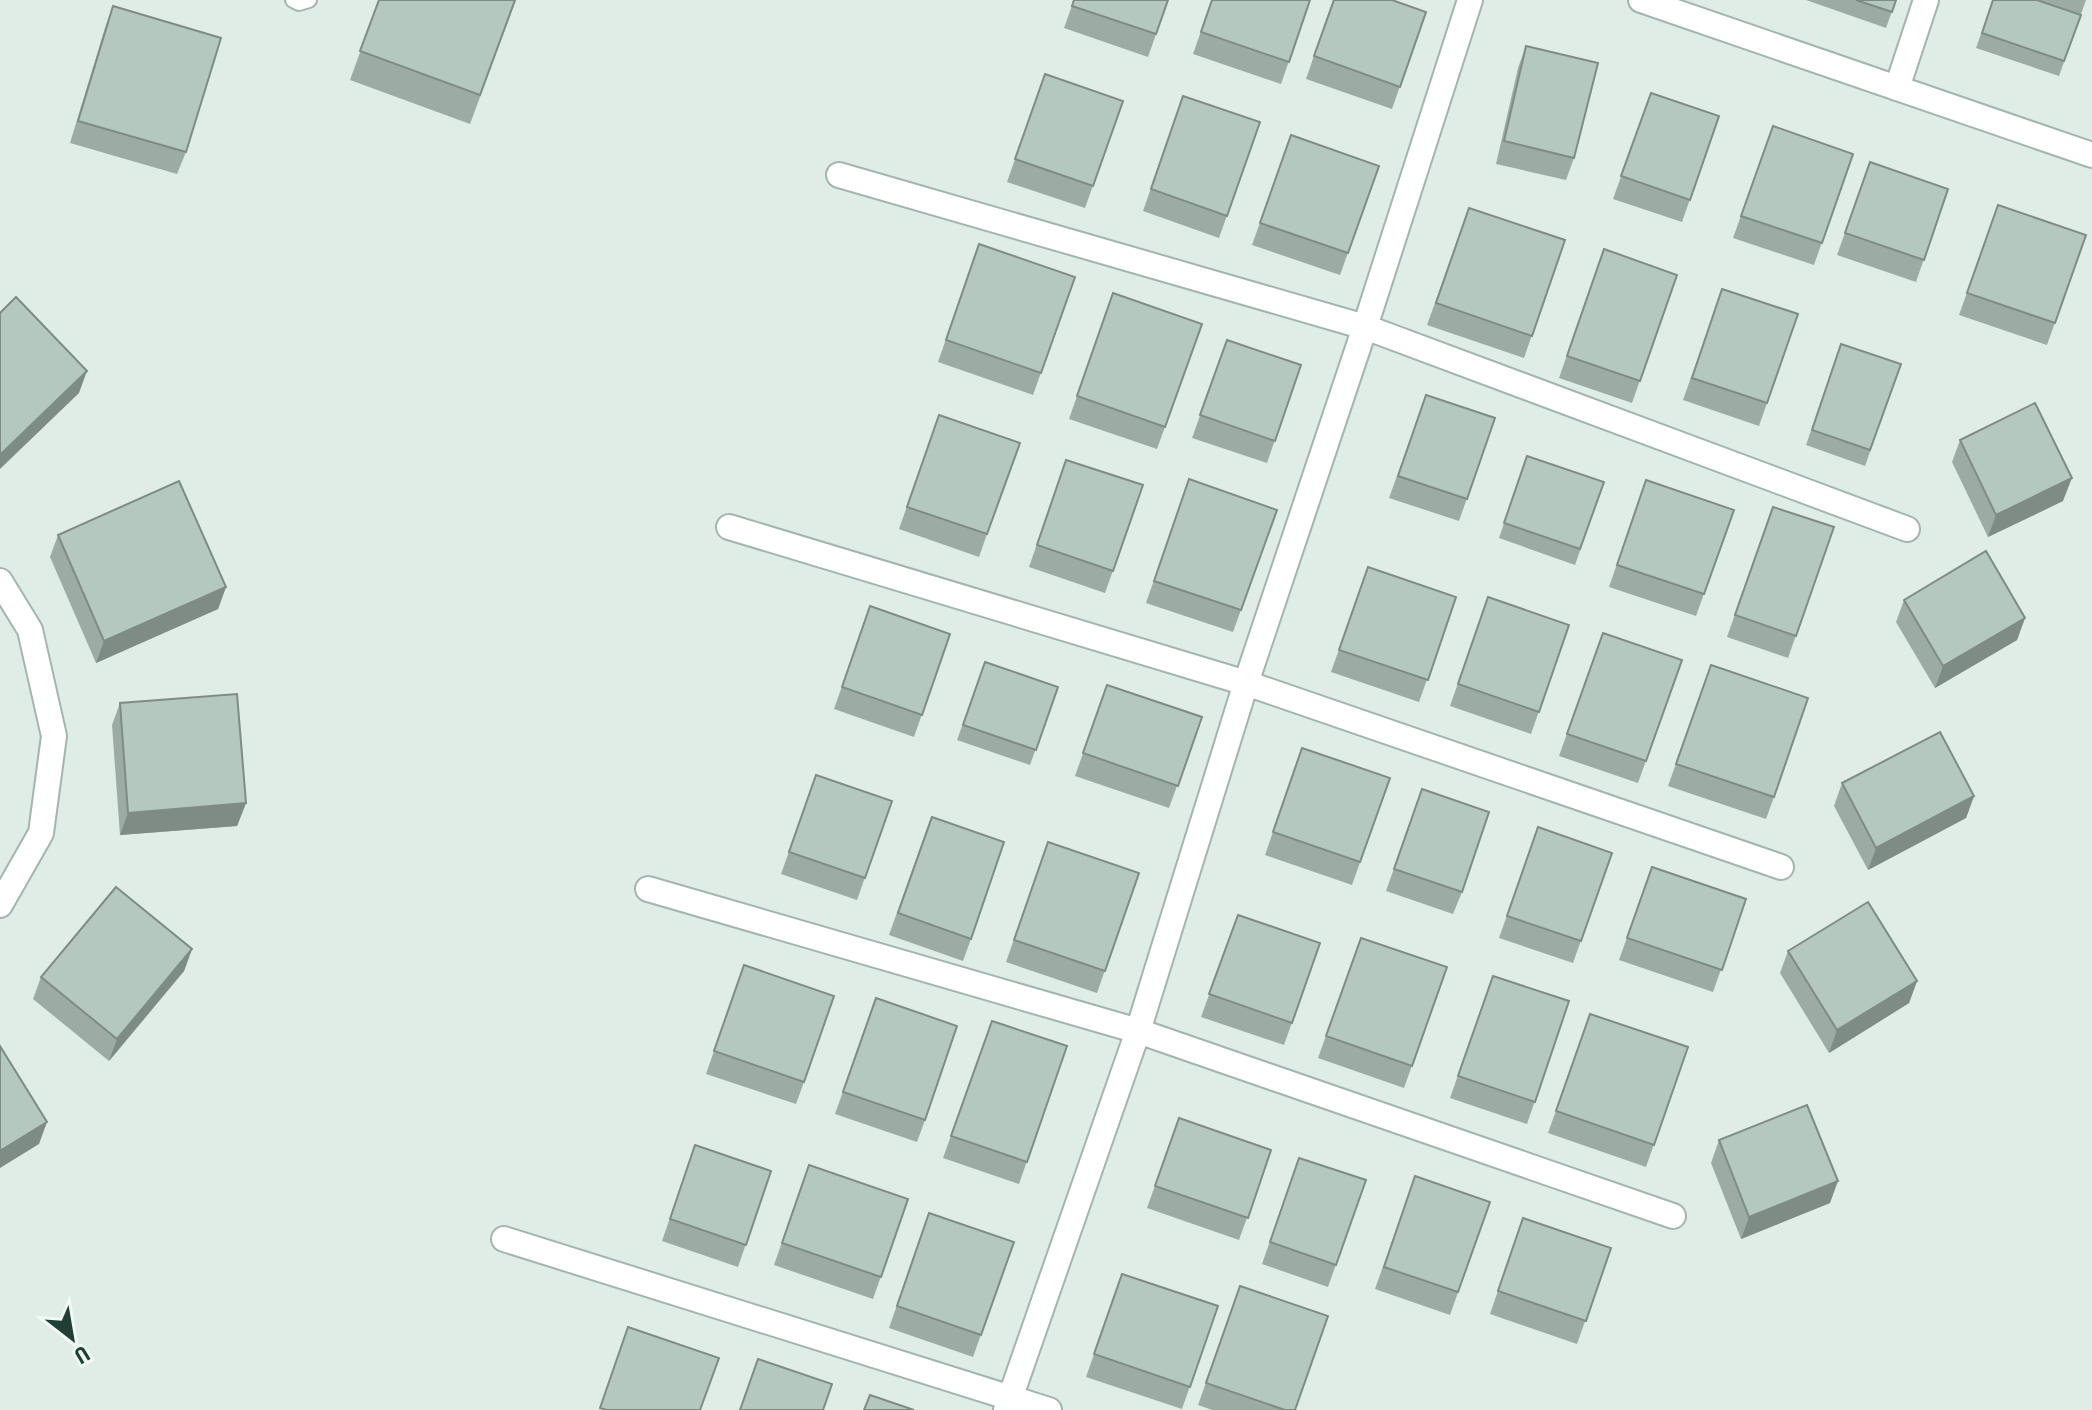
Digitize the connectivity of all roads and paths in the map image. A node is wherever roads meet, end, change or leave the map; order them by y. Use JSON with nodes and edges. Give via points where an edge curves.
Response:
{"nodes":[{"id":1,"x":293,"y":0,"type":"edge"},
{"id":2,"x":309,"y":0,"type":"edge"},
{"id":3,"x":1470,"y":0,"type":"edge"},
{"id":4,"x":1641,"y":0,"type":"edge"},
{"id":5,"x":1926,"y":0,"type":"edge"},
{"id":6,"x":1897,"y":88,"type":"junction"},
{"id":7,"x":2092,"y":155,"type":"edge"},
{"id":8,"x":839,"y":175,"type":"dead end"},
{"id":9,"x":1365,"y":327,"type":"junction"},
{"id":10,"x":729,"y":527,"type":"dead end"},
{"id":11,"x":1907,"y":529,"type":"dead end"},
{"id":12,"x":0,"y":581,"type":"edge"},
{"id":13,"x":1246,"y":683,"type":"junction"},
{"id":14,"x":1781,"y":867,"type":"dead end"},
{"id":15,"x":648,"y":889,"type":"dead end"},
{"id":16,"x":0,"y":905,"type":"edge"},
{"id":17,"x":1138,"y":1031,"type":"junction"},
{"id":18,"x":1673,"y":1216,"type":"dead end"},
{"id":19,"x":504,"y":1239,"type":"dead end"},
{"id":20,"x":1008,"y":1404,"type":"edge"},
{"id":21,"x":1049,"y":1410,"type":"edge"}],
"edges":[{"from":1,"to":2,"type":"lane"},
{"from":3,"to":9,"type":"street"},
{"from":4,"to":6,"type":"street"},
{"from":5,"to":6,"type":"street"},
{"from":6,"to":7,"type":"street"},
{"from":8,"to":9,"type":"street"},
{"from":9,"to":11,"type":"street"},
{"from":9,"to":13,"type":"street"},
{"from":10,"to":13,"type":"street"},
{"from":12,"to":16,"type":"street","via":[[30,630],[54,736],[41,833]]},
{"from":13,"to":14,"type":"street"},
{"from":13,"to":17,"type":"street"},
{"from":15,"to":17,"type":"street"},
{"from":17,"to":18,"type":"street"},
{"from":17,"to":20,"type":"street"},
{"from":19,"to":20,"type":"street"},
{"from":20,"to":21,"type":"street"}]}
